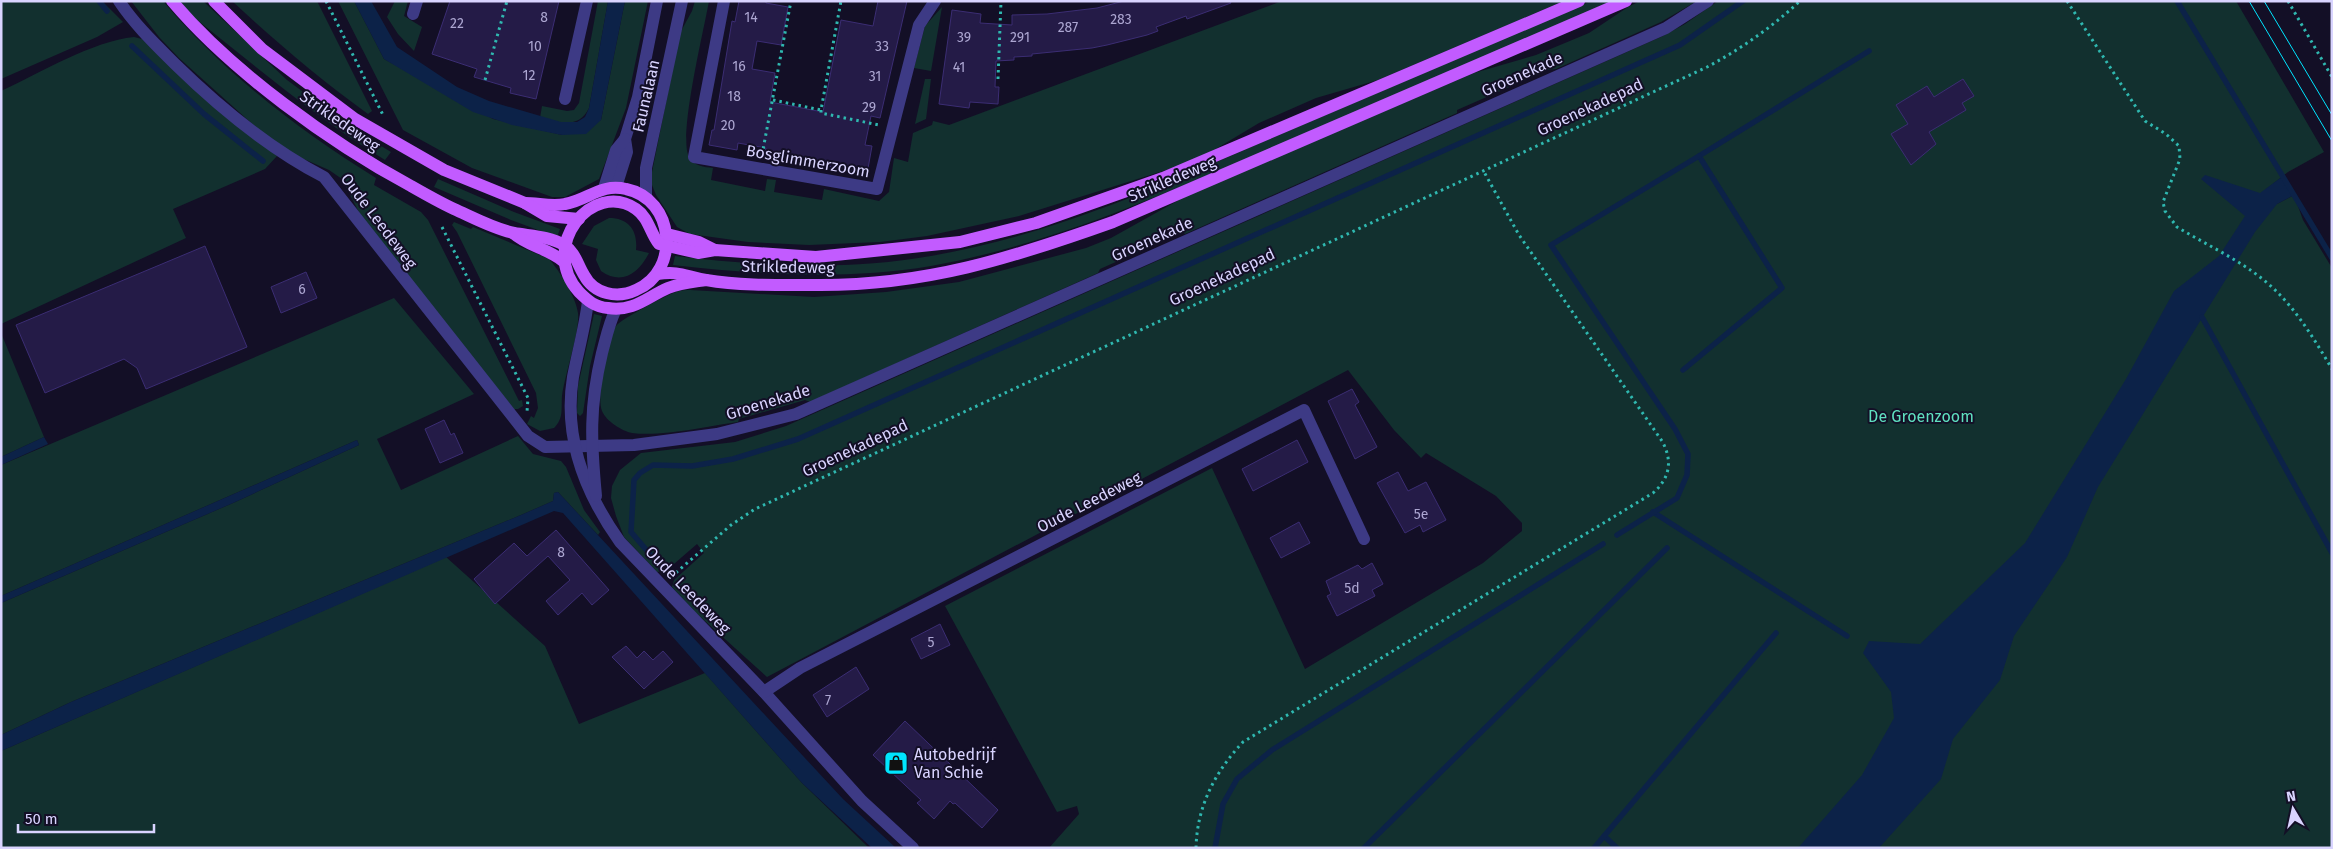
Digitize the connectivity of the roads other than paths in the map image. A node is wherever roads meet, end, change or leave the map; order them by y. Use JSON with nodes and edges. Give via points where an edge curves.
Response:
{"nodes":[{"id":1,"x":119,"y":1,"type":"edge"},
{"id":2,"x":172,"y":1,"type":"edge"},
{"id":3,"x":214,"y":1,"type":"edge"},
{"id":4,"x":417,"y":1,"type":"edge"},
{"id":5,"x":587,"y":1,"type":"edge"},
{"id":6,"x":657,"y":1,"type":"edge"},
{"id":7,"x":682,"y":1,"type":"edge"},
{"id":8,"x":724,"y":1,"type":"edge"},
{"id":9,"x":936,"y":1,"type":"edge"},
{"id":10,"x":1579,"y":1,"type":"edge"},
{"id":11,"x":1626,"y":1,"type":"edge"},
{"id":12,"x":1708,"y":1,"type":"edge"},
{"id":13,"x":413,"y":14,"type":"dead end"},
{"id":14,"x":565,"y":99,"type":"dead end"},
{"id":15,"x":610,"y":188,"type":"junction"},
{"id":16,"x":646,"y":197,"type":"junction"},
{"id":17,"x":525,"y":202,"type":"junction"},
{"id":18,"x":611,"y":202,"type":"junction"},
{"id":19,"x":579,"y":218,"type":"junction"},
{"id":20,"x":513,"y":233,"type":"junction"},
{"id":21,"x":667,"y":240,"type":"junction"},
{"id":22,"x":564,"y":245,"type":"junction"},
{"id":23,"x":563,"y":261,"type":"junction"},
{"id":24,"x":658,"y":274,"type":"junction"},
{"id":25,"x":706,"y":280,"type":"junction"},
{"id":26,"x":622,"y":294,"type":"junction"},
{"id":27,"x":588,"y":301,"type":"junction"},
{"id":28,"x":616,"y":309,"type":"junction"},
{"id":29,"x":592,"y":446,"type":"junction"},
{"id":30,"x":575,"y":447,"type":"junction"},
{"id":31,"x":597,"y":504,"type":"junction"},
{"id":32,"x":1364,"y":540,"type":"dead end"},
{"id":33,"x":764,"y":692,"type":"junction"},
{"id":34,"x":913,"y":848,"type":"edge"}],
"edges":[{"from":1,"to":30,"type":"street","name":"Oude Leedeweg","via":[[135,24],[220,105],[269,145],[324,176],[528,436],[545,447]]},
{"from":2,"to":20,"type":"main road","name":"Strikledeweg","via":[[238,65],[344,146],[451,208]]},
{"from":3,"to":17,"type":"main road","name":"Strikledeweg","via":[[262,49],[355,119],[444,170]]},
{"from":4,"to":13,"type":"street"},
{"from":5,"to":14,"type":"street"},
{"from":6,"to":15,"type":"street","name":"Faunalaan","via":[[638,97],[626,139],[627,152]]},
{"from":7,"to":16,"type":"street","name":"Faunalaan","via":[[646,168]]},
{"from":8,"to":9,"type":"street","name":"Bosglimmerzoom","via":[[694,157],[877,189],[918,25]]},
{"from":10,"to":21,"type":"main road","name":"Strikledeweg","via":[[1163,178],[1036,223],[960,242],[816,257],[715,250],[699,242]]},
{"from":11,"to":25,"type":"main road","name":"Strikledeweg","via":[[1114,222],[1038,249],[968,270],[884,283],[816,285]]},
{"from":12,"to":29,"type":"street","name":"Groenekade","via":[[1666,28],[796,414],[717,434],[634,445]]},
{"from":15,"to":16,"type":"main road","via":[[628,189]]},
{"from":15,"to":17,"type":"main road","name":"Strikledeweg","via":[[554,205]]},
{"from":15,"to":18,"type":"main road"},
{"from":16,"to":21,"type":"main road","via":[[658,213]]},
{"from":17,"to":19,"type":"main road","name":"Strikledeweg","via":[[547,216]]},
{"from":18,"to":19,"type":"main road","via":[[592,208]]},
{"from":18,"to":21,"type":"main road","via":[[621,202],[638,210],[645,217],[654,238]]},
{"from":19,"to":22,"type":"main road"},
{"from":20,"to":22,"type":"main road","name":"Strikledeweg","via":[[530,234]]},
{"from":20,"to":23,"type":"main road","name":"Strikledeweg","via":[[525,243]]},
{"from":21,"to":24,"type":"main road","via":[[665,260]]},
{"from":22,"to":23,"type":"main road"},
{"from":22,"to":26,"type":"main road","via":[[575,255],[593,287],[607,293]]},
{"from":23,"to":27,"type":"main road","via":[[572,284]]},
{"from":24,"to":25,"type":"main road","name":"Strikledeweg","via":[[684,273]]},
{"from":24,"to":26,"type":"main road","via":[[638,289]]},
{"from":25,"to":28,"type":"main road","name":"Strikledeweg","via":[[663,290],[639,305]]},
{"from":26,"to":28,"type":"main road"},
{"from":27,"to":28,"type":"main road","via":[[594,306]]},
{"from":27,"to":30,"type":"street","name":"Oude Leedeweg","via":[[571,396]]},
{"from":28,"to":29,"type":"street","name":"Oude Leedeweg","via":[[608,330],[594,397]]},
{"from":29,"to":30,"type":"street","name":"Oude Leedeweg"},
{"from":29,"to":31,"type":"street","name":"Oude Leedeweg"},
{"from":30,"to":31,"type":"street","name":"Oude Leedeweg","via":[[579,470]]},
{"from":31,"to":33,"type":"street","name":"Oude Leedeweg","via":[[620,542]]},
{"from":32,"to":33,"type":"street","name":"Oude Leedeweg","via":[[1304,410],[800,668]]},
{"from":33,"to":34,"type":"street","name":"Oude Leedeweg","via":[[862,801]]}]}
